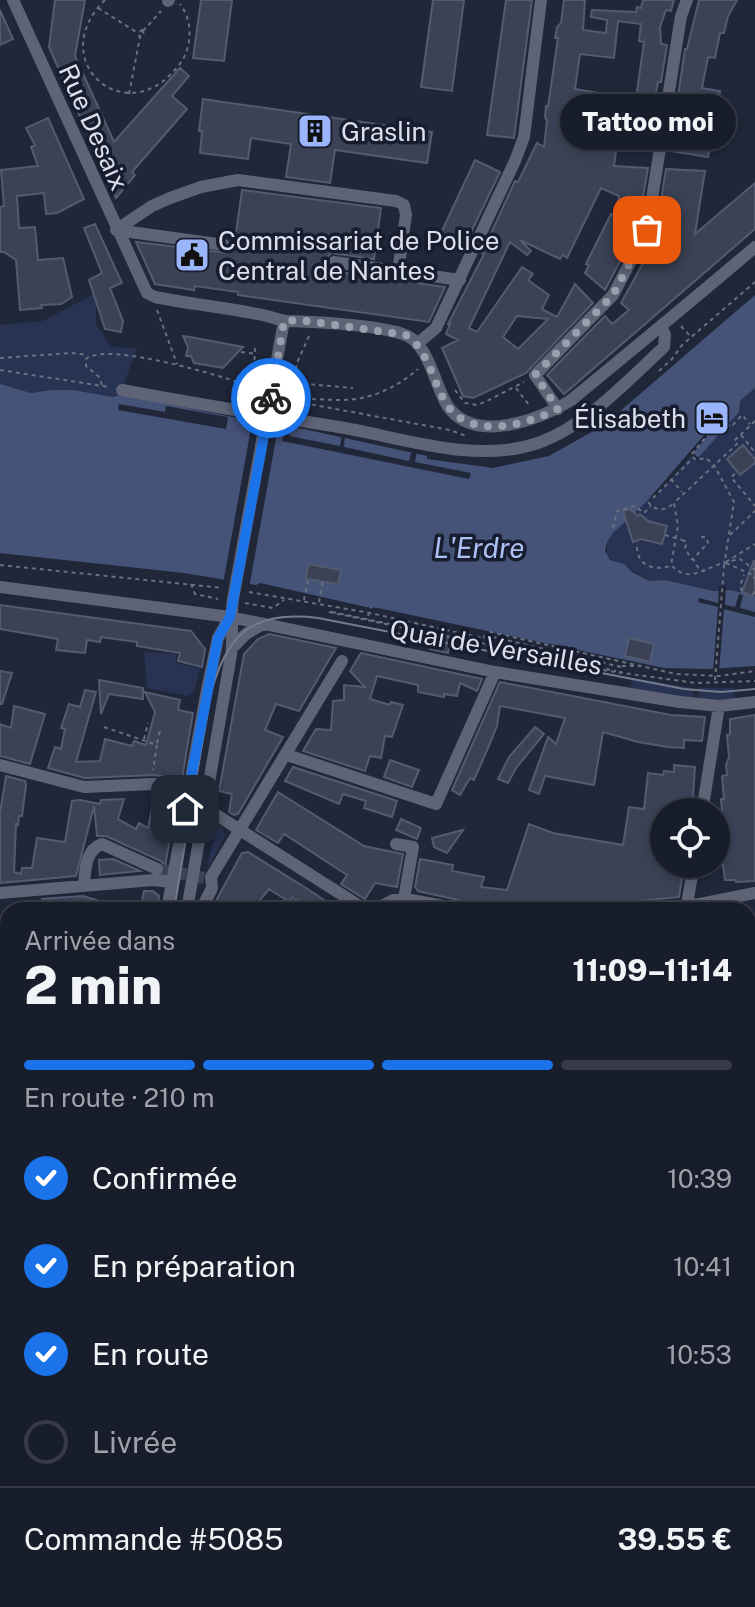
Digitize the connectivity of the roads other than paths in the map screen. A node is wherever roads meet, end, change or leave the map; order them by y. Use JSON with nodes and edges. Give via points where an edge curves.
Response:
{"nodes":[{"id":1,"x":13,"y":0,"type":"edge"},
{"id":2,"x":541,"y":0,"type":"edge"},
{"id":3,"x":687,"y":0,"type":"edge"},
{"id":4,"x":116,"y":230,"type":"junction"},
{"id":5,"x":224,"y":245,"type":"dead end"},
{"id":6,"x":755,"y":247,"type":"edge"},
{"id":7,"x":334,"y":262,"type":"dead end"},
{"id":8,"x":398,"y":271,"type":"junction"},
{"id":9,"x":460,"y":280,"type":"junction"},
{"id":10,"x":284,"y":321,"type":"junction"},
{"id":11,"x":661,"y":326,"type":"junction"},
{"id":12,"x":417,"y":344,"type":"junction"},
{"id":13,"x":122,"y":390,"type":"road end"},
{"id":14,"x":558,"y":409,"type":"junction"},
{"id":15,"x":0,"y":587,"type":"edge"},
{"id":16,"x":230,"y":617,"type":"junction"},
{"id":17,"x":263,"y":624,"type":"junction"},
{"id":18,"x":232,"y":648,"type":"junction"},
{"id":19,"x":342,"y":661,"type":"dead end"},
{"id":20,"x":495,"y":672,"type":"junction"},
{"id":21,"x":755,"y":702,"type":"edge"},
{"id":22,"x":719,"y":706,"type":"junction"},
{"id":23,"x":287,"y":755,"type":"junction"},
{"id":24,"x":0,"y":765,"type":"edge"},
{"id":25,"x":180,"y":790,"type":"dead end"},
{"id":26,"x":704,"y":798,"type":"edge"},
{"id":27,"x":215,"y":814,"type":"dead end"},
{"id":28,"x":240,"y":831,"type":"junction"},
{"id":29,"x":396,"y":844,"type":"dead end"},
{"id":30,"x":157,"y":869,"type":"tunnel mouth"},
{"id":31,"x":691,"y":878,"type":"edge"},
{"id":32,"x":172,"y":882,"type":"junction"},
{"id":33,"x":84,"y":886,"type":"junction"},
{"id":34,"x":0,"y":893,"type":"edge"},
{"id":35,"x":404,"y":899,"type":"junction"},
{"id":36,"x":168,"y":902,"type":"edge"},
{"id":37,"x":188,"y":902,"type":"edge"},
{"id":38,"x":205,"y":902,"type":"edge"},
{"id":39,"x":349,"y":902,"type":"edge"},
{"id":40,"x":389,"y":902,"type":"edge"},
{"id":41,"x":421,"y":902,"type":"edge"},
{"id":42,"x":687,"y":902,"type":"edge"}],
"edges":[{"from":1,"to":4,"type":"street","name":"Rue Desaix"},
{"from":2,"to":9,"type":"street","via":[[524,137]]},
{"from":3,"to":14,"type":"street","via":[[647,230],[613,295],[535,375]]},
{"from":4,"to":5,"type":"street"},
{"from":4,"to":8,"type":"street","via":[[170,198],[238,180],[396,201],[404,205],[406,215]]},
{"from":4,"to":10,"type":"street","name":"Rue Desaix","via":[[147,293]]},
{"from":6,"to":11,"type":"street"},
{"from":7,"to":8,"type":"street"},
{"from":8,"to":9,"type":"street"},
{"from":9,"to":12,"type":"street","via":[[436,328]]},
{"from":10,"to":12,"type":"street","via":[[400,333]]},
{"from":10,"to":16,"type":"street","bridge":true,"via":[[227,599]]},
{"from":11,"to":13,"type":"street","via":[[664,347],[583,417],[553,437],[500,451],[441,447]]},
{"from":11,"to":14,"type":"street"},
{"from":12,"to":14,"type":"street","via":[[447,405],[463,419],[499,426]]},
{"from":15,"to":16,"type":"street","name":"Quai de Versailles"},
{"from":16,"to":17,"type":"street","name":"Quai de Versailles"},
{"from":16,"to":18,"type":"street"},
{"from":16,"to":32,"type":"street","via":[[218,638]]},
{"from":17,"to":18,"type":"street"},
{"from":17,"to":20,"type":"street","name":"Quai de Versailles"},
{"from":18,"to":37,"type":"street"},
{"from":19,"to":23,"type":"street"},
{"from":20,"to":22,"type":"street","name":"Quai de Versailles"},
{"from":20,"to":23,"type":"street","via":[[436,804]]},
{"from":21,"to":22,"type":"street","name":"Quai de Versailles"},
{"from":22,"to":26,"type":"street"},
{"from":23,"to":28,"type":"street"},
{"from":24,"to":25,"type":"street","via":[[84,787],[154,784]]},
{"from":27,"to":28,"type":"street"},
{"from":28,"to":38,"type":"street","via":[[208,877],[212,888]]},
{"from":28,"to":39,"type":"street","via":[[310,883]]},
{"from":29,"to":35,"type":"street","via":[[413,847]]},
{"from":30,"to":33,"type":"street","via":[[102,844],[88,856]]},
{"from":31,"to":42,"type":"street"},
{"from":32,"to":33,"type":"street"},
{"from":32,"to":36,"type":"street"},
{"from":33,"to":34,"type":"street"},
{"from":35,"to":40,"type":"street"},
{"from":35,"to":41,"type":"street"}]}
